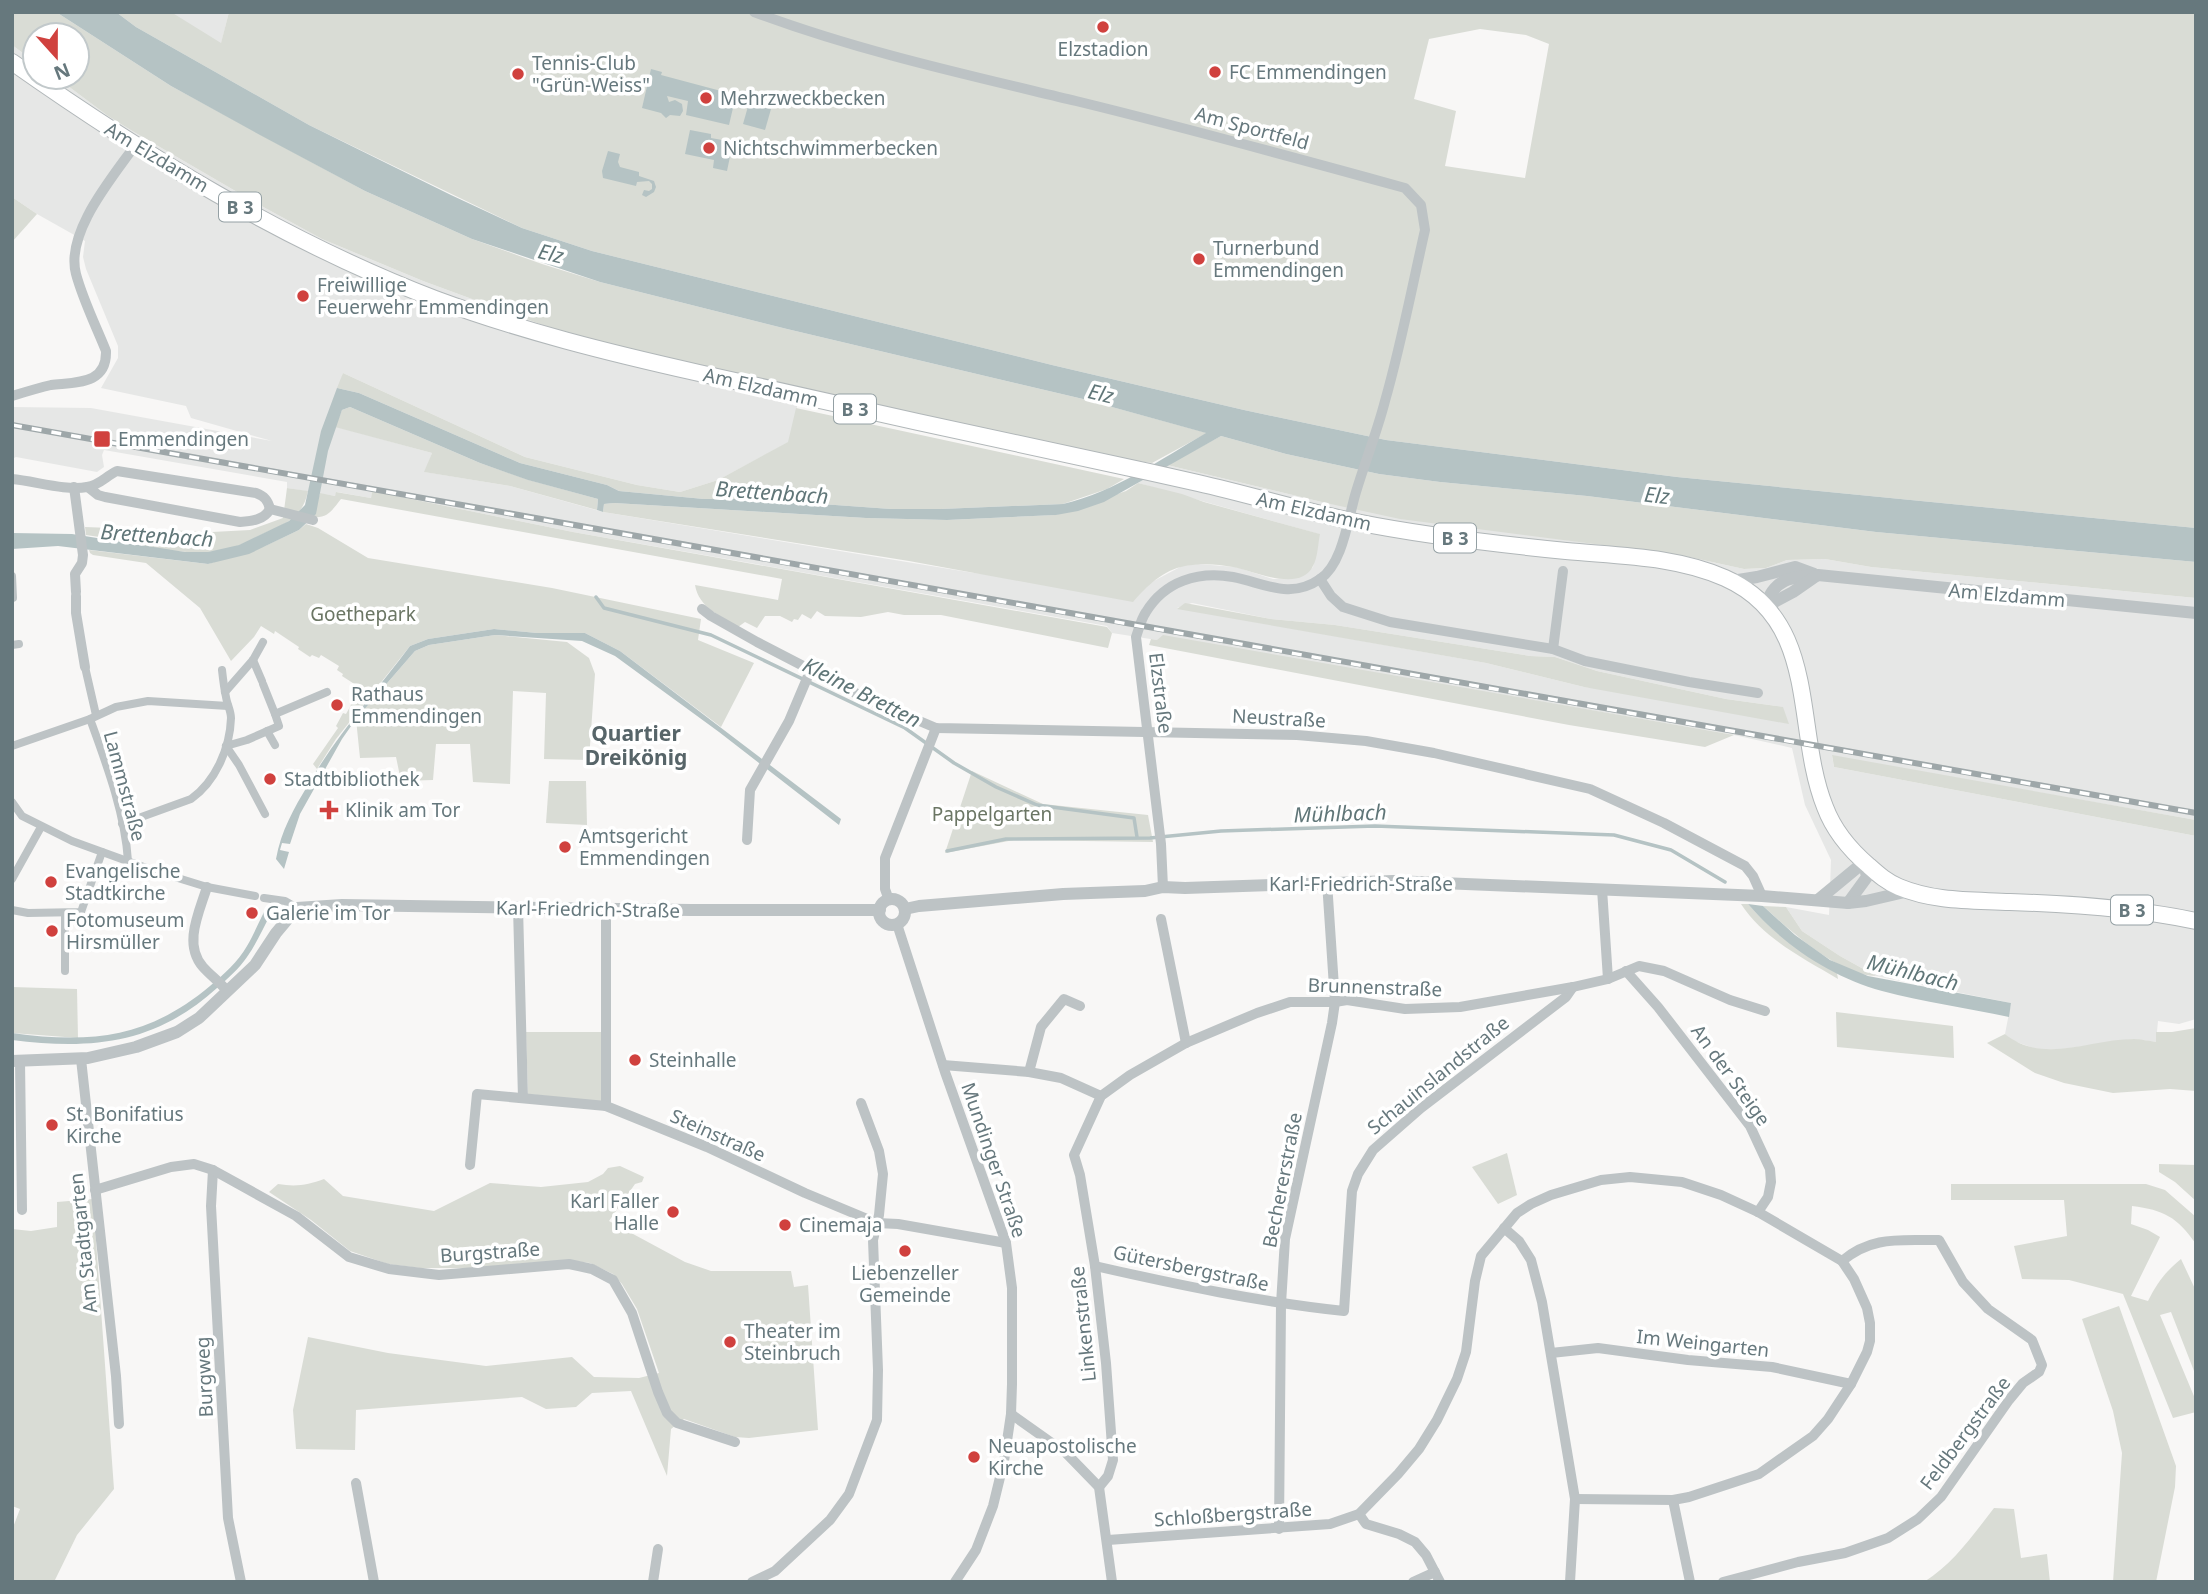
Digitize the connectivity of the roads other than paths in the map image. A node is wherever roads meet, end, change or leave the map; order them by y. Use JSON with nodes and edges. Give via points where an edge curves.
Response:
{"nodes":[{"id":1,"x":754,"y":12,"type":"edge"},
{"id":2,"x":12,"y":62,"type":"edge"},
{"id":3,"x":136,"y":144,"type":"junction"},
{"id":4,"x":12,"y":396,"type":"edge"},
{"id":5,"x":106,"y":479,"type":"junction"},
{"id":6,"x":12,"y":480,"type":"edge"},
{"id":7,"x":74,"y":487,"type":"junction"},
{"id":8,"x":88,"y":487,"type":"junction"},
{"id":9,"x":105,"y":497,"type":"junction"},
{"id":10,"x":270,"y":509,"type":"junction"},
{"id":11,"x":313,"y":520,"type":"dead end"},
{"id":12,"x":1348,"y":520,"type":"junction"},
{"id":13,"x":1563,"y":571,"type":"dead end"},
{"id":14,"x":1818,"y":575,"type":"junction"},
{"id":15,"x":12,"y":576,"type":"edge"},
{"id":16,"x":1320,"y":579,"type":"junction"},
{"id":17,"x":1732,"y":581,"type":"junction"},
{"id":18,"x":13,"y":598,"type":"edge"},
{"id":19,"x":1765,"y":607,"type":"junction"},
{"id":20,"x":702,"y":609,"type":"dead end"},
{"id":21,"x":2196,"y":613,"type":"edge"},
{"id":22,"x":263,"y":642,"type":"dead end"},
{"id":23,"x":1553,"y":649,"type":"junction"},
{"id":24,"x":253,"y":660,"type":"junction"},
{"id":25,"x":85,"y":667,"type":"joint"},
{"id":26,"x":811,"y":669,"type":"junction"},
{"id":27,"x":222,"y":670,"type":"dead end"},
{"id":28,"x":225,"y":692,"type":"junction"},
{"id":29,"x":327,"y":692,"type":"dead end"},
{"id":30,"x":1758,"y":693,"type":"dead end"},
{"id":31,"x":236,"y":696,"type":"dead end"},
{"id":32,"x":228,"y":706,"type":"junction"},
{"id":33,"x":275,"y":714,"type":"junction"},
{"id":34,"x":93,"y":717,"type":"junction"},
{"id":35,"x":935,"y":730,"type":"junction"},
{"id":36,"x":267,"y":731,"type":"junction"},
{"id":37,"x":1149,"y":731,"type":"junction"},
{"id":38,"x":275,"y":745,"type":"dead end"},
{"id":39,"x":12,"y":746,"type":"edge"},
{"id":40,"x":226,"y":746,"type":"junction"},
{"id":41,"x":12,"y":802,"type":"edge"},
{"id":42,"x":265,"y":814,"type":"dead end"},
{"id":43,"x":122,"y":824,"type":"junction"},
{"id":44,"x":41,"y":827,"type":"junction"},
{"id":45,"x":747,"y":840,"type":"dead end"},
{"id":46,"x":102,"y":852,"type":"junction"},
{"id":47,"x":128,"y":861,"type":"junction"},
{"id":48,"x":1864,"y":862,"type":"junction"},
{"id":49,"x":12,"y":879,"type":"edge"},
{"id":50,"x":1327,"y":882,"type":"junction"},
{"id":51,"x":207,"y":887,"type":"junction"},
{"id":52,"x":1163,"y":887,"type":"junction"},
{"id":53,"x":1602,"y":889,"type":"junction"},
{"id":54,"x":1909,"y":891,"type":"junction"},
{"id":55,"x":1762,"y":896,"type":"junction"},
{"id":56,"x":889,"y":900,"type":"junction"},
{"id":57,"x":1818,"y":900,"type":"junction"},
{"id":58,"x":1848,"y":903,"type":"junction"},
{"id":59,"x":518,"y":907,"type":"junction"},
{"id":60,"x":297,"y":908,"type":"junction"},
{"id":61,"x":606,"y":909,"type":"junction"},
{"id":62,"x":905,"y":909,"type":"junction"},
{"id":63,"x":12,"y":910,"type":"edge"},
{"id":64,"x":880,"y":910,"type":"junction"},
{"id":65,"x":65,"y":913,"type":"junction"},
{"id":66,"x":1161,"y":919,"type":"dead end"},
{"id":67,"x":2196,"y":921,"type":"edge"},
{"id":68,"x":897,"y":924,"type":"junction"},
{"id":69,"x":65,"y":971,"type":"dead end"},
{"id":70,"x":1626,"y":971,"type":"junction"},
{"id":71,"x":1608,"y":979,"type":"junction"},
{"id":72,"x":222,"y":985,"type":"junction"},
{"id":73,"x":1573,"y":987,"type":"junction"},
{"id":74,"x":1335,"y":1003,"type":"junction"},
{"id":75,"x":1080,"y":1006,"type":"dead end"},
{"id":76,"x":1765,"y":1011,"type":"dead end"},
{"id":77,"x":1186,"y":1043,"type":"junction"},
{"id":78,"x":81,"y":1059,"type":"junction"},
{"id":79,"x":16,"y":1061,"type":"edge"},
{"id":80,"x":943,"y":1065,"type":"junction"},
{"id":81,"x":1029,"y":1072,"type":"junction"},
{"id":82,"x":1101,"y":1096,"type":"junction"},
{"id":83,"x":523,"y":1098,"type":"junction"},
{"id":84,"x":861,"y":1103,"type":"dead end"},
{"id":85,"x":606,"y":1106,"type":"junction"},
{"id":86,"x":1074,"y":1155,"type":"joint"},
{"id":87,"x":470,"y":1166,"type":"dead end"},
{"id":88,"x":213,"y":1170,"type":"junction"},
{"id":89,"x":95,"y":1190,"type":"junction"},
{"id":90,"x":22,"y":1210,"type":"dead end"},
{"id":91,"x":1758,"y":1212,"type":"junction"},
{"id":92,"x":877,"y":1223,"type":"junction"},
{"id":93,"x":1504,"y":1228,"type":"junction"},
{"id":94,"x":1006,"y":1243,"type":"junction"},
{"id":95,"x":1842,"y":1261,"type":"junction"},
{"id":96,"x":1095,"y":1266,"type":"junction"},
{"id":97,"x":1280,"y":1304,"type":"junction"},
{"id":98,"x":1551,"y":1353,"type":"junction"},
{"id":99,"x":1850,"y":1384,"type":"junction"},
{"id":100,"x":1011,"y":1414,"type":"junction"},
{"id":101,"x":119,"y":1424,"type":"dead end"},
{"id":102,"x":735,"y":1442,"type":"dead end"},
{"id":103,"x":356,"y":1483,"type":"dead end"},
{"id":104,"x":1099,"y":1486,"type":"junction"},
{"id":105,"x":1575,"y":1499,"type":"junction"},
{"id":106,"x":1673,"y":1500,"type":"junction"},
{"id":107,"x":1359,"y":1514,"type":"junction"},
{"id":108,"x":1279,"y":1529,"type":"junction"},
{"id":109,"x":1108,"y":1540,"type":"junction"},
{"id":110,"x":658,"y":1549,"type":"dead end"},
{"id":111,"x":1438,"y":1577,"type":"edge"},
{"id":112,"x":241,"y":1582,"type":"edge"},
{"id":113,"x":374,"y":1582,"type":"edge"},
{"id":114,"x":653,"y":1582,"type":"edge"},
{"id":115,"x":752,"y":1582,"type":"edge"},
{"id":116,"x":955,"y":1582,"type":"edge"},
{"id":117,"x":1112,"y":1582,"type":"edge"},
{"id":118,"x":1413,"y":1582,"type":"edge"},
{"id":119,"x":1570,"y":1582,"type":"edge"},
{"id":120,"x":1690,"y":1582,"type":"edge"},
{"id":121,"x":1723,"y":1582,"type":"edge"}],
"edges":[{"from":1,"to":12,"type":"street","name":"Am Sportfeld","via":[[881,53],[1405,188],[1421,205],[1425,230],[1384,405]]},
{"from":2,"to":3,"type":"main road","name":"Am Elzdamm","number":"B 3"},
{"from":3,"to":4,"type":"street","via":[[102,192],[76,244],[75,272],[106,351],[105,364],[87,381]]},
{"from":3,"to":12,"type":"main road","name":"Am Elzdamm","number":"B 3","via":[[306,243],[432,298],[512,326],[596,350]]},
{"from":5,"to":8,"type":"street"},
{"from":5,"to":9,"type":"street"},
{"from":5,"to":10,"type":"street","via":[[117,471],[247,491],[262,495]]},
{"from":6,"to":7,"type":"street"},
{"from":7,"to":8,"type":"street"},
{"from":7,"to":25,"type":"street","via":[[83,551],[75,574],[76,612]]},
{"from":8,"to":9,"type":"street"},
{"from":9,"to":10,"type":"street","via":[[240,522],[262,517]]},
{"from":10,"to":11,"type":"street"},
{"from":12,"to":16,"type":"street","via":[[1342,545]]},
{"from":12,"to":17,"type":"main road","name":"Am Elzdamm","number":"B 3","via":[[1475,541],[1681,564]]},
{"from":13,"to":23,"type":"street"},
{"from":14,"to":17,"type":"street","name":"Am Elzdamm","via":[[1796,567]]},
{"from":14,"to":19,"type":"street"},
{"from":14,"to":21,"type":"street","name":"Am Elzdamm"},
{"from":15,"to":18,"type":"street"},
{"from":16,"to":23,"type":"street","via":[[1343,607],[1378,618]]},
{"from":16,"to":37,"type":"street","name":"Elzstraße","via":[[1297,589],[1199,575],[1171,585],[1144,614],[1136,637]]},
{"from":17,"to":19,"type":"main road","name":"Am Elzdamm","number":"B 3"},
{"from":19,"to":48,"type":"main road","name":"Am Elzdamm","number":"B 3","via":[[1777,622],[1801,679],[1813,769],[1825,809],[1835,830]]},
{"from":20,"to":26,"type":"street"},
{"from":22,"to":24,"type":"street"},
{"from":23,"to":30,"type":"street","via":[[1585,661]]},
{"from":24,"to":28,"type":"street"},
{"from":24,"to":33,"type":"street"},
{"from":25,"to":34,"type":"street"},
{"from":26,"to":35,"type":"street"},
{"from":26,"to":45,"type":"street","via":[[789,721],[750,790]]},
{"from":27,"to":28,"type":"street"},
{"from":28,"to":32,"type":"street"},
{"from":29,"to":33,"type":"street"},
{"from":31,"to":32,"type":"street"},
{"from":32,"to":34,"type":"street","via":[[148,701]]},
{"from":32,"to":40,"type":"street","via":[[231,718]]},
{"from":33,"to":36,"type":"street","via":[[279,726]]},
{"from":34,"to":39,"type":"street","name":"Lammstraße"},
{"from":34,"to":43,"type":"street","name":"Lammstraße"},
{"from":35,"to":37,"type":"street","name":"Neustraße"},
{"from":35,"to":56,"type":"street","via":[[885,858]]},
{"from":36,"to":38,"type":"street"},
{"from":36,"to":40,"type":"street"},
{"from":37,"to":52,"type":"street","name":"Elzstraße"},
{"from":37,"to":55,"type":"street","name":"Neustraße","via":[[1366,741],[1590,789],[1745,866]]},
{"from":40,"to":42,"type":"street"},
{"from":40,"to":43,"type":"street","via":[[219,766],[200,793]]},
{"from":41,"to":44,"type":"street","name":"Lammstraße","via":[[22,816]]},
{"from":43,"to":47,"type":"street","name":"Lammstraße"},
{"from":44,"to":46,"type":"street","name":"Lammstraße"},
{"from":44,"to":49,"type":"street"},
{"from":46,"to":47,"type":"street","name":"Lammstraße"},
{"from":46,"to":65,"type":"street","via":[[82,912]]},
{"from":47,"to":51,"type":"street","name":"Lammstraße"},
{"from":48,"to":54,"type":"main road","number":"B 3"},
{"from":48,"to":57,"type":"street"},
{"from":48,"to":58,"type":"street","via":[[1867,877]]},
{"from":50,"to":52,"type":"street","name":"Karl-Friedrich-Straße"},
{"from":50,"to":53,"type":"street","name":"Karl-Friedrich-Straße"},
{"from":50,"to":74,"type":"street","name":"Bechererstraße"},
{"from":51,"to":60,"type":"street","name":"Lammstraße","via":[[285,901]]},
{"from":51,"to":72,"type":"street","via":[[194,929],[193,951]]},
{"from":52,"to":62,"type":"street","name":"Karl-Friedrich-Straße"},
{"from":53,"to":55,"type":"street","name":"Karl-Friedrich-Straße"},
{"from":53,"to":71,"type":"street"},
{"from":54,"to":58,"type":"street","name":"Karl-Friedrich-Straße"},
{"from":54,"to":67,"type":"main road","number":"B 3","via":[[1953,900],[2113,908]]},
{"from":55,"to":57,"type":"street","name":"Karl-Friedrich-Straße"},
{"from":56,"to":62,"type":"street","via":[[900,902]]},
{"from":56,"to":64,"type":"street"},
{"from":57,"to":58,"type":"street","name":"Karl-Friedrich-Straße"},
{"from":59,"to":60,"type":"street","name":"Karl-Friedrich-Straße"},
{"from":59,"to":61,"type":"street","name":"Karl-Friedrich-Straße"},
{"from":59,"to":83,"type":"street"},
{"from":60,"to":72,"type":"street","via":[[256,965]]},
{"from":61,"to":64,"type":"street","name":"Karl-Friedrich-Straße"},
{"from":61,"to":85,"type":"street"},
{"from":62,"to":68,"type":"street"},
{"from":63,"to":65,"type":"street"},
{"from":64,"to":68,"type":"street","via":[[884,922]]},
{"from":65,"to":69,"type":"street"},
{"from":66,"to":77,"type":"street"},
{"from":68,"to":80,"type":"street","name":"Mundinger Straße"},
{"from":70,"to":71,"type":"street","name":"Brunnenstraße"},
{"from":70,"to":76,"type":"street","name":"Brunnenstraße","via":[[1639,966],[1664,971]]},
{"from":70,"to":91,"type":"street","name":"An der Steige","via":[[1750,1126],[1770,1169],[1768,1197]]},
{"from":71,"to":73,"type":"street","name":"Brunnenstraße"},
{"from":72,"to":78,"type":"street","via":[[199,1018],[177,1032]]},
{"from":73,"to":74,"type":"street","name":"Brunnenstraße","via":[[1460,1007],[1405,1010],[1347,1000]]},
{"from":73,"to":97,"type":"street","name":"Schauinslandstraße","via":[[1373,1150],[1352,1191],[1344,1311]]},
{"from":74,"to":77,"type":"street","name":"Brunnenstraße","via":[[1290,1002]]},
{"from":74,"to":97,"type":"street","name":"Bechererstraße","via":[[1285,1239]]},
{"from":75,"to":81,"type":"street","via":[[1064,999],[1059,1002],[1041,1027]]},
{"from":77,"to":82,"type":"street","name":"Brunnenstraße"},
{"from":78,"to":79,"type":"street"},
{"from":78,"to":89,"type":"street","name":"Am Stadtgarten"},
{"from":79,"to":90,"type":"street"},
{"from":80,"to":81,"type":"street"},
{"from":80,"to":94,"type":"street","name":"Mundinger Straße"},
{"from":81,"to":82,"type":"street"},
{"from":82,"to":86,"type":"street","name":"Brunnenstraße"},
{"from":83,"to":85,"type":"street","name":"Steinstraße"},
{"from":83,"to":87,"type":"street","name":"Steinstraße","via":[[477,1094]]},
{"from":84,"to":92,"type":"street","via":[[882,1162]]},
{"from":85,"to":92,"type":"street","name":"Steinstraße"},
{"from":86,"to":96,"type":"street","name":"Linkenstraße"},
{"from":88,"to":89,"type":"street","name":"Burgstraße","via":[[194,1164],[171,1167]]},
{"from":88,"to":102,"type":"street","name":"Burgstraße","via":[[296,1216],[349,1257],[388,1269],[439,1275],[569,1264],[592,1269],[613,1280],[632,1313],[667,1413],[677,1423]]},
{"from":88,"to":112,"type":"street","name":"Burgweg","via":[[211,1206],[228,1518]]},
{"from":89,"to":101,"type":"street","name":"Am Stadtgarten"},
{"from":91,"to":93,"type":"street","name":"Schloßbergstraße","via":[[1682,1182],[1630,1177],[1601,1180],[1531,1203]]},
{"from":91,"to":95,"type":"street","name":"Schloßbergstraße"},
{"from":92,"to":94,"type":"street","name":"Steinstraße"},
{"from":92,"to":115,"type":"street","via":[[873,1240],[879,1400],[873,1434],[849,1494],[830,1520],[775,1571]]},
{"from":93,"to":98,"type":"street","via":[[1531,1260]]},
{"from":93,"to":107,"type":"street","name":"Schloßbergstraße","via":[[1481,1256],[1466,1352],[1450,1395],[1419,1449]]},
{"from":94,"to":100,"type":"street","name":"Mundinger Straße","via":[[1012,1288]]},
{"from":95,"to":99,"type":"street","name":"Schloßbergstraße","via":[[1861,1292],[1870,1323],[1867,1352]]},
{"from":95,"to":121,"type":"street","name":"Feldbergstraße","via":[[1877,1242],[1939,1240],[1963,1282],[1988,1309],[2032,1340],[2042,1365],[2009,1400],[1941,1497],[1918,1519],[1888,1538],[1845,1553]]},
{"from":96,"to":97,"type":"street","name":"Gütersbergstraße"},
{"from":96,"to":104,"type":"street","name":"Linkenstraße","via":[[1113,1460]]},
{"from":97,"to":108,"type":"street","name":"Bechererstraße"},
{"from":98,"to":99,"type":"street","name":"Im Weingarten","via":[[1598,1348],[1772,1367]]},
{"from":98,"to":105,"type":"street"},
{"from":99,"to":106,"type":"street","name":"Schloßbergstraße","via":[[1828,1419],[1793,1452],[1759,1474]]},
{"from":100,"to":104,"type":"street","via":[[1066,1453]]},
{"from":100,"to":116,"type":"street","name":"Mundinger Straße","via":[[993,1506],[976,1550]]},
{"from":103,"to":113,"type":"street"},
{"from":104,"to":109,"type":"street"},
{"from":105,"to":106,"type":"street","name":"Schloßbergstraße"},
{"from":105,"to":119,"type":"street"},
{"from":106,"to":120,"type":"street"},
{"from":107,"to":108,"type":"street","name":"Schloßbergstraße","via":[[1330,1524]]},
{"from":107,"to":111,"type":"street","via":[[1366,1524],[1415,1542]]},
{"from":108,"to":109,"type":"street","name":"Schloßbergstraße"},
{"from":109,"to":117,"type":"street"},
{"from":110,"to":114,"type":"street"},
{"from":111,"to":118,"type":"street"}]}
